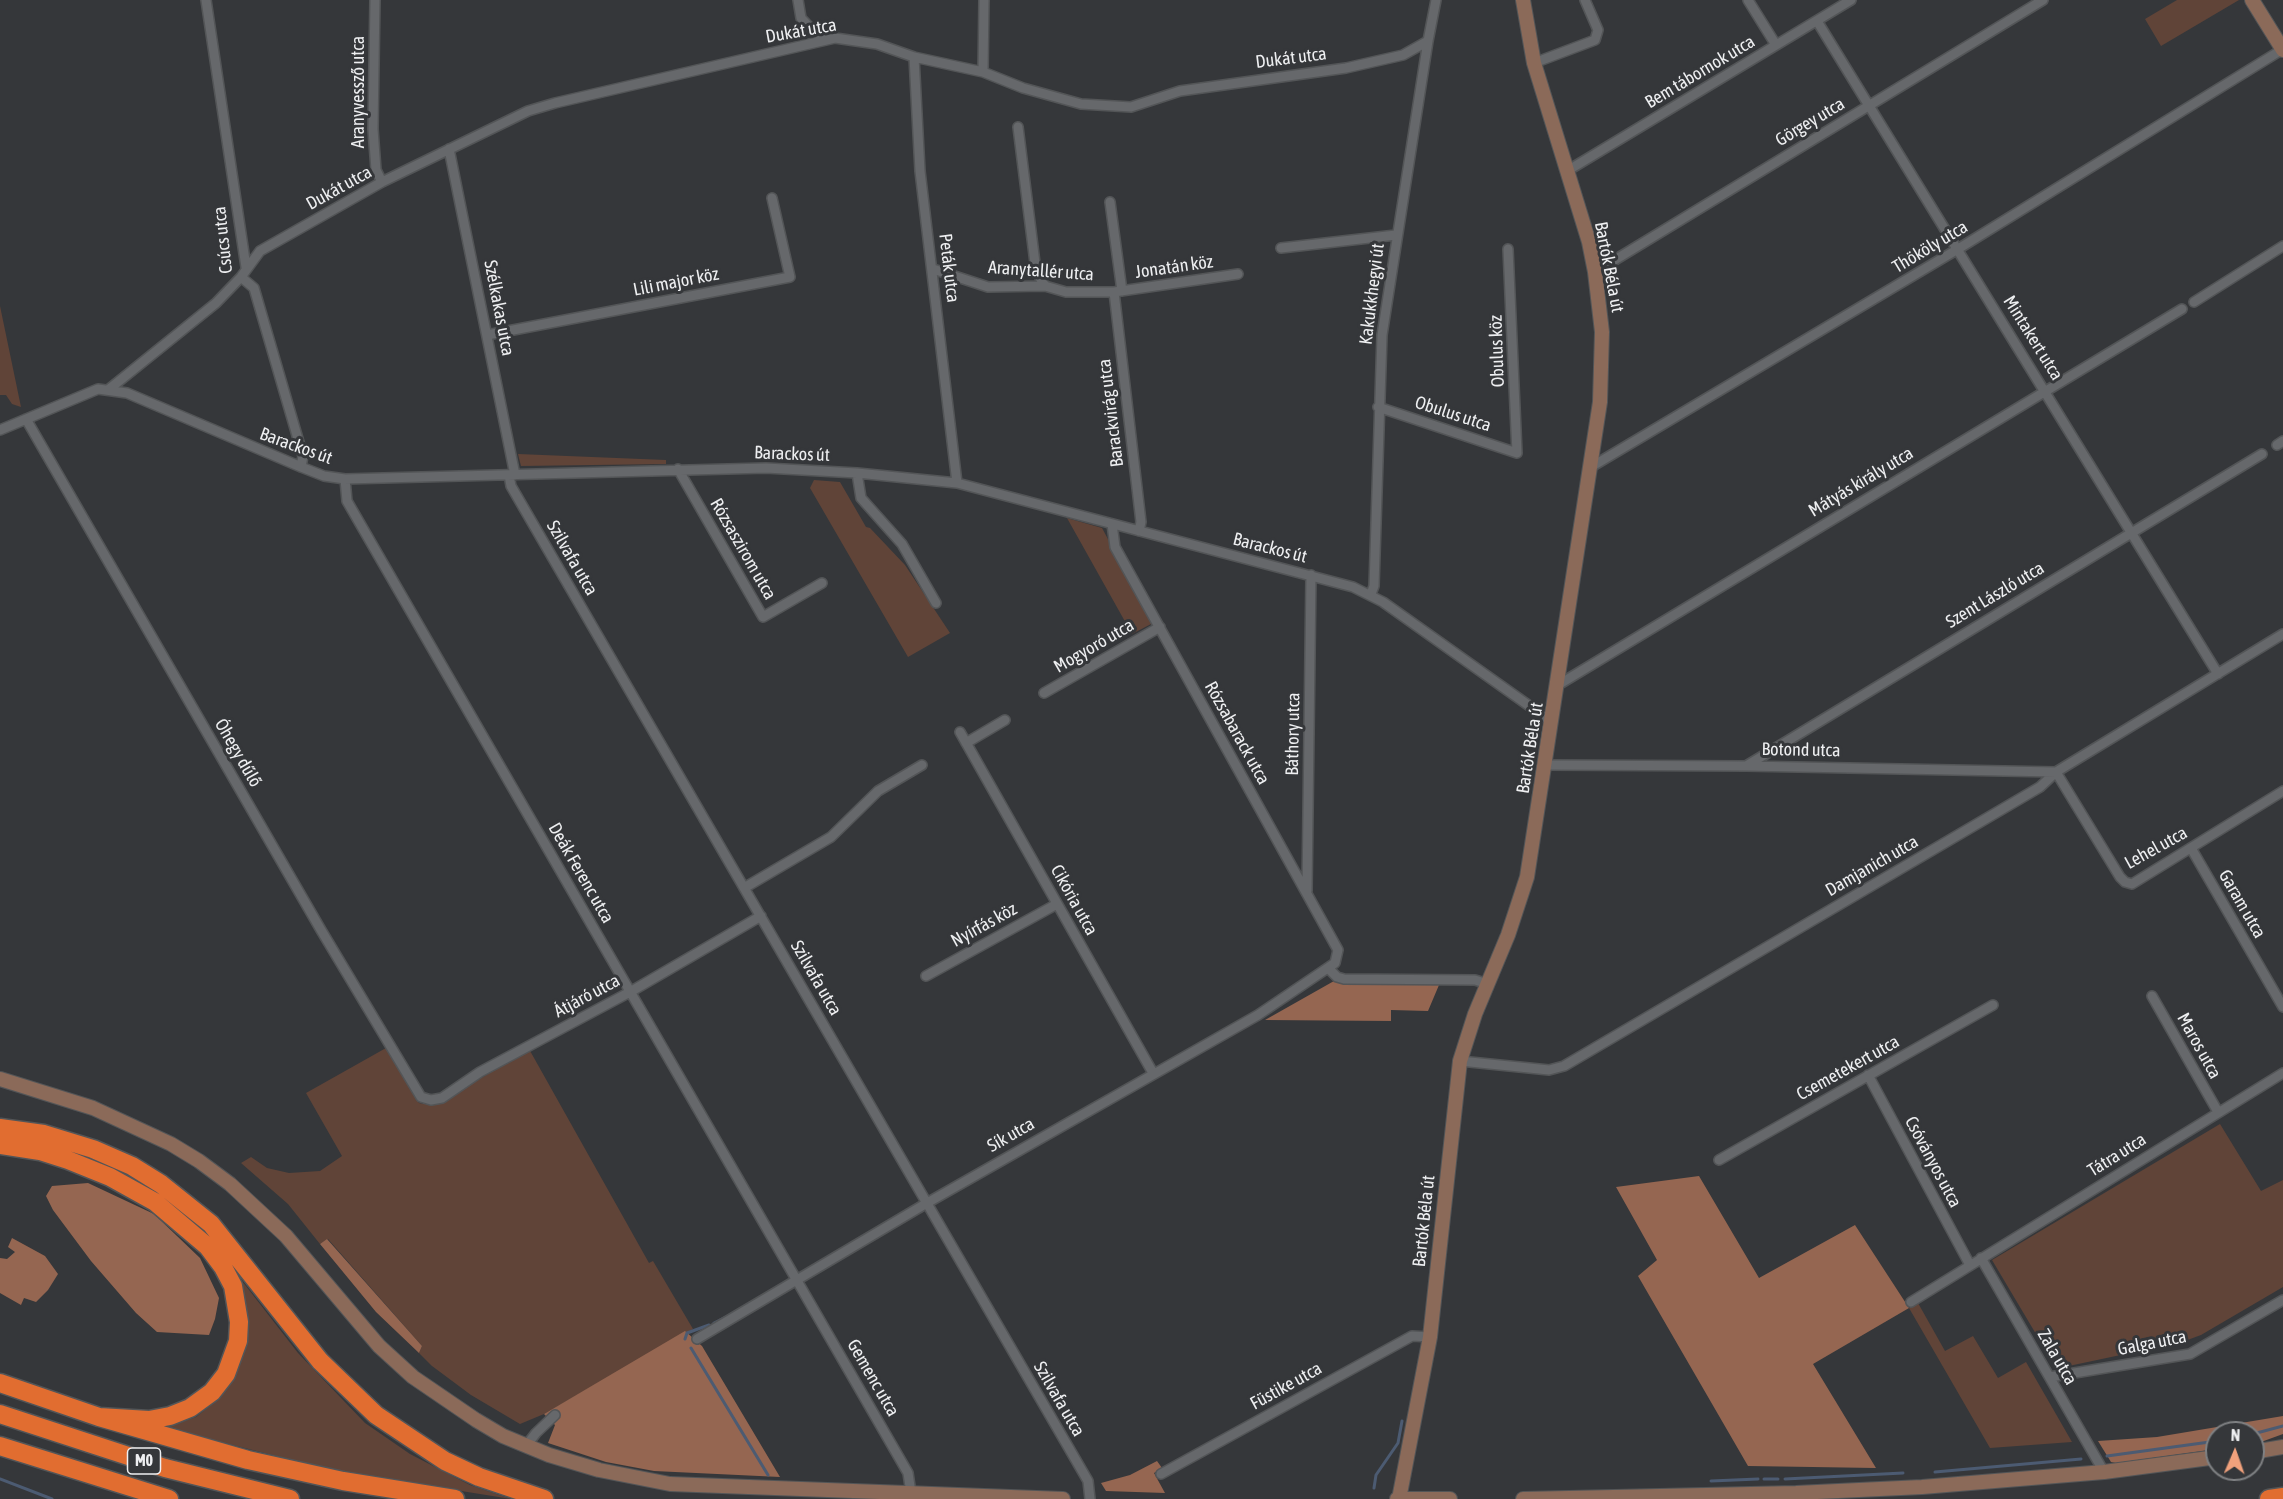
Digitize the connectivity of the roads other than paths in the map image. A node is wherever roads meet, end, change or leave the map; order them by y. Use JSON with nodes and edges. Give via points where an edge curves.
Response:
{"nodes":[{"id":1,"x":206,"y":0,"type":"edge"},
{"id":2,"x":375,"y":0,"type":"edge"},
{"id":3,"x":798,"y":0,"type":"edge"},
{"id":4,"x":984,"y":0,"type":"edge"},
{"id":5,"x":1437,"y":0,"type":"edge"},
{"id":6,"x":1523,"y":0,"type":"edge"},
{"id":7,"x":1585,"y":0,"type":"edge"},
{"id":8,"x":1748,"y":0,"type":"edge"},
{"id":9,"x":1851,"y":0,"type":"edge"},
{"id":10,"x":2043,"y":0,"type":"edge"},
{"id":11,"x":2252,"y":0,"type":"edge"},
{"id":12,"x":1817,"y":21,"type":"junction"},
{"id":13,"x":835,"y":38,"type":"junction"},
{"id":14,"x":1428,"y":41,"type":"junction"},
{"id":15,"x":1776,"y":45,"type":"junction"},
{"id":16,"x":2283,"y":49,"type":"edge"},
{"id":17,"x":914,"y":57,"type":"junction"},
{"id":18,"x":1534,"y":63,"type":"junction"},
{"id":19,"x":983,"y":72,"type":"junction"},
{"id":20,"x":1870,"y":105,"type":"junction"},
{"id":21,"x":1018,"y":127,"type":"dead end"},
{"id":22,"x":449,"y":149,"type":"junction"},
{"id":23,"x":1566,"y":171,"type":"junction"},
{"id":24,"x":382,"y":182,"type":"junction"},
{"id":25,"x":772,"y":198,"type":"dead end"},
{"id":26,"x":1110,"y":202,"type":"dead end"},
{"id":27,"x":1396,"y":236,"type":"junction"},
{"id":28,"x":2283,"y":246,"type":"edge"},
{"id":29,"x":1281,"y":248,"type":"dead end"},
{"id":30,"x":1508,"y":249,"type":"dead end"},
{"id":31,"x":1958,"y":249,"type":"junction"},
{"id":32,"x":246,"y":267,"type":"junction"},
{"id":33,"x":933,"y":269,"type":"junction"},
{"id":34,"x":1595,"y":272,"type":"junction"},
{"id":35,"x":1238,"y":274,"type":"dead end"},
{"id":36,"x":241,"y":277,"type":"junction"},
{"id":37,"x":1045,"y":286,"type":"junction"},
{"id":38,"x":1118,"y":291,"type":"junction"},
{"id":39,"x":2194,"y":302,"type":"dead end"},
{"id":40,"x":2182,"y":309,"type":"dead end"},
{"id":41,"x":488,"y":335,"type":"junction"},
{"id":42,"x":108,"y":390,"type":"junction"},
{"id":43,"x":2045,"y":390,"type":"junction"},
{"id":44,"x":1378,"y":407,"type":"junction"},
{"id":45,"x":26,"y":419,"type":"junction"},
{"id":46,"x":0,"y":430,"type":"edge"},
{"id":47,"x":1517,"y":453,"type":"joint"},
{"id":48,"x":2262,"y":454,"type":"dead end"},
{"id":49,"x":301,"y":467,"type":"junction"},
{"id":50,"x":1591,"y":467,"type":"junction"},
{"id":51,"x":678,"y":469,"type":"junction"},
{"id":52,"x":857,"y":473,"type":"junction"},
{"id":53,"x":512,"y":475,"type":"junction"},
{"id":54,"x":345,"y":479,"type":"junction"},
{"id":55,"x":957,"y":483,"type":"junction"},
{"id":56,"x":1112,"y":524,"type":"junction"},
{"id":57,"x":1139,"y":531,"type":"junction"},
{"id":58,"x":2132,"y":531,"type":"junction"},
{"id":59,"x":1311,"y":575,"type":"junction"},
{"id":60,"x":822,"y":583,"type":"dead end"},
{"id":61,"x":1371,"y":594,"type":"junction"},
{"id":62,"x":936,"y":603,"type":"dead end"},
{"id":63,"x":1160,"y":627,"type":"junction"},
{"id":64,"x":2283,"y":634,"type":"edge"},
{"id":65,"x":2218,"y":674,"type":"junction"},
{"id":66,"x":1558,"y":685,"type":"junction"},
{"id":67,"x":1044,"y":693,"type":"dead end"},
{"id":68,"x":1005,"y":720,"type":"dead end"},
{"id":69,"x":1552,"y":722,"type":"junction"},
{"id":70,"x":960,"y":732,"type":"dead end"},
{"id":71,"x":966,"y":743,"type":"junction"},
{"id":72,"x":922,"y":765,"type":"dead end"},
{"id":73,"x":1545,"y":765,"type":"junction"},
{"id":74,"x":1746,"y":766,"type":"junction"},
{"id":75,"x":2056,"y":772,"type":"junction"},
{"id":76,"x":2283,"y":791,"type":"edge"},
{"id":77,"x":2190,"y":849,"type":"junction"},
{"id":78,"x":744,"y":888,"type":"junction"},
{"id":79,"x":1307,"y":893,"type":"junction"},
{"id":80,"x":1057,"y":904,"type":"junction"},
{"id":81,"x":761,"y":916,"type":"junction"},
{"id":82,"x":1338,"y":957,"type":"joint"},
{"id":83,"x":1328,"y":968,"type":"junction"},
{"id":84,"x":926,"y":976,"type":"dead end"},
{"id":85,"x":1488,"y":984,"type":"junction"},
{"id":86,"x":630,"y":992,"type":"junction"},
{"id":87,"x":2152,"y":996,"type":"dead end"},
{"id":88,"x":1993,"y":1005,"type":"dead end"},
{"id":89,"x":2283,"y":1007,"type":"edge"},
{"id":90,"x":1460,"y":1061,"type":"junction"},
{"id":91,"x":1153,"y":1073,"type":"junction"},
{"id":92,"x":2283,"y":1073,"type":"edge"},
{"id":93,"x":1868,"y":1075,"type":"junction"},
{"id":94,"x":0,"y":1079,"type":"edge"},
{"id":95,"x":427,"y":1100,"type":"joint"},
{"id":96,"x":2218,"y":1112,"type":"junction"},
{"id":97,"x":0,"y":1128,"type":"edge"},
{"id":98,"x":0,"y":1145,"type":"edge"},
{"id":99,"x":1719,"y":1160,"type":"dead end"},
{"id":100,"x":927,"y":1203,"type":"junction"},
{"id":101,"x":1981,"y":1258,"type":"junction"},
{"id":102,"x":1970,"y":1265,"type":"junction"},
{"id":103,"x":799,"y":1282,"type":"junction"},
{"id":104,"x":2283,"y":1300,"type":"edge"},
{"id":105,"x":1911,"y":1302,"type":"dead end"},
{"id":106,"x":1430,"y":1337,"type":"junction"},
{"id":107,"x":697,"y":1340,"type":"dead end"},
{"id":108,"x":2050,"y":1377,"type":"junction"},
{"id":109,"x":0,"y":1383,"type":"edge"},
{"id":110,"x":0,"y":1414,"type":"edge"},
{"id":111,"x":555,"y":1415,"type":"dead end"},
{"id":112,"x":99,"y":1417,"type":"junction"},
{"id":113,"x":0,"y":1446,"type":"edge"},
{"id":114,"x":526,"y":1446,"type":"junction"},
{"id":115,"x":2283,"y":1447,"type":"edge"},
{"id":116,"x":2265,"y":1450,"type":"edge"},
{"id":117,"x":2205,"y":1459,"type":"edge"},
{"id":118,"x":2104,"y":1472,"type":"junction"},
{"id":119,"x":1161,"y":1474,"type":"dead end"},
{"id":120,"x":911,"y":1493,"type":"junction"},
{"id":121,"x":2283,"y":1497,"type":"edge"},
{"id":122,"x":169,"y":1499,"type":"edge"},
{"id":123,"x":290,"y":1499,"type":"edge"},
{"id":124,"x":455,"y":1499,"type":"edge"},
{"id":125,"x":544,"y":1499,"type":"edge"},
{"id":126,"x":1063,"y":1499,"type":"edge"},
{"id":127,"x":1090,"y":1499,"type":"edge"},
{"id":128,"x":1398,"y":1499,"type":"edge"},
{"id":129,"x":1450,"y":1499,"type":"edge"},
{"id":130,"x":1523,"y":1499,"type":"edge"},
{"id":131,"x":2269,"y":1499,"type":"edge"}],
"edges":[{"from":1,"to":32,"type":"street","name":"Csúcs utca"},
{"from":2,"to":24,"type":"street","name":"Aranyvessző utca","via":[[373,129],[376,170]]},
{"from":3,"to":13,"type":"street","via":[[801,18],[814,33]]},
{"from":4,"to":19,"type":"street"},
{"from":5,"to":14,"type":"street","name":"Kakukkhegyi út"},
{"from":6,"to":18,"type":"street","name":"Bartók Béla út"},
{"from":7,"to":18,"type":"street","via":[[1599,30],[1596,40]]},
{"from":8,"to":15,"type":"street"},
{"from":9,"to":12,"type":"street","name":"Bem tábornok utca"},
{"from":10,"to":20,"type":"street","name":"Görgey utca"},
{"from":11,"to":16,"type":"street"},
{"from":12,"to":15,"type":"street","name":"Bem tábornok utca"},
{"from":12,"to":20,"type":"street","name":"Mintakert utca"},
{"from":13,"to":17,"type":"street","name":"Dukát utca","via":[[877,44]]},
{"from":13,"to":22,"type":"street","name":"Dukát utca","via":[[555,103],[528,111]]},
{"from":14,"to":19,"type":"street","name":"Dukát utca","via":[[1403,55],[1346,68],[1180,91],[1131,107],[1081,104]]},
{"from":14,"to":27,"type":"street","name":"Kakukkhegyi út"},
{"from":15,"to":23,"type":"street","name":"Bem tábornok utca"},
{"from":16,"to":31,"type":"street","name":"Thököly utca"},
{"from":17,"to":19,"type":"street","name":"Dukát utca"},
{"from":17,"to":33,"type":"street","name":"Peták utca","via":[[920,171]]},
{"from":18,"to":23,"type":"street","name":"Bartók Béla út"},
{"from":20,"to":31,"type":"street","name":"Mintakert utca"},
{"from":20,"to":34,"type":"street","name":"Görgey utca"},
{"from":21,"to":37,"type":"street","via":[[1036,271]]},
{"from":22,"to":24,"type":"street","name":"Dukát utca"},
{"from":22,"to":41,"type":"street","name":"Szélkakas utca"},
{"from":23,"to":34,"type":"street","name":"Bartók Béla út"},
{"from":24,"to":32,"type":"street","name":"Dukát utca","via":[[260,251]]},
{"from":25,"to":41,"type":"street","name":"Lili major köz","via":[[790,277]]},
{"from":26,"to":38,"type":"street","name":"Barackvirág utca"},
{"from":27,"to":29,"type":"street"},
{"from":27,"to":44,"type":"street","name":"Kakukkhegyi út","via":[[1382,335]]},
{"from":28,"to":39,"type":"street"},
{"from":30,"to":47,"type":"street","name":"Obulus köz"},
{"from":31,"to":43,"type":"street","name":"Mintakert utca"},
{"from":31,"to":50,"type":"street","name":"Thököly utca"},
{"from":32,"to":36,"type":"street","name":"Csúcs utca"},
{"from":33,"to":37,"type":"street","name":"Aranytallér utca","via":[[988,287]]},
{"from":33,"to":55,"type":"street","name":"Peták utca"},
{"from":34,"to":50,"type":"street","name":"Bartók Béla út","via":[[1602,356]]},
{"from":35,"to":38,"type":"street","name":"Jonatán köz"},
{"from":36,"to":42,"type":"street","via":[[168,343]]},
{"from":36,"to":49,"type":"street","name":"Csúcs utca","via":[[254,288],[303,456]]},
{"from":37,"to":38,"type":"street","name":"Aranytallér utca","via":[[1066,292]]},
{"from":38,"to":57,"type":"street","name":"Barackvirág utca"},
{"from":40,"to":43,"type":"street","name":"Mátyás király utca"},
{"from":41,"to":53,"type":"street","name":"Szélkakas utca"},
{"from":42,"to":45,"type":"street","name":"Barackos út","via":[[89,391]]},
{"from":42,"to":49,"type":"street","name":"Barackos út","via":[[127,393]]},
{"from":43,"to":58,"type":"street","name":"Mintakert utca"},
{"from":43,"to":66,"type":"street","name":"Mátyás király utca"},
{"from":44,"to":47,"type":"street","name":"Obulus utca"},
{"from":44,"to":61,"type":"street","name":"Kakukkhegyi út"},
{"from":45,"to":46,"type":"street","name":"Barackos út"},
{"from":45,"to":95,"type":"street","name":"Óhegy dűlő","via":[[416,1092]]},
{"from":48,"to":58,"type":"street","name":"Szent László utca"},
{"from":49,"to":54,"type":"street","name":"Barackos út"},
{"from":50,"to":66,"type":"street","name":"Bartók Béla út"},
{"from":51,"to":52,"type":"street","name":"Barackos út"},
{"from":51,"to":53,"type":"street","name":"Barackos út"},
{"from":51,"to":60,"type":"street","name":"Rózsaszirom utca","via":[[763,617]]},
{"from":52,"to":55,"type":"street","name":"Barackos út"},
{"from":52,"to":62,"type":"street","via":[[861,498],[902,544]]},
{"from":53,"to":54,"type":"street","name":"Barackos út"},
{"from":53,"to":78,"type":"street","name":"Szilvafa utca","via":[[512,486]]},
{"from":54,"to":86,"type":"street","name":"Deák Ferenc utca","via":[[347,501]]},
{"from":55,"to":56,"type":"street","name":"Barackos út"},
{"from":56,"to":57,"type":"street","name":"Barackos út"},
{"from":56,"to":63,"type":"street","name":"Rózsabarack utca","via":[[1115,547]]},
{"from":57,"to":59,"type":"street","name":"Barackos út"},
{"from":58,"to":65,"type":"street","name":"Mintakert utca"},
{"from":58,"to":74,"type":"street","name":"Szent László utca"},
{"from":59,"to":61,"type":"street","name":"Barackos út"},
{"from":59,"to":79,"type":"street","name":"Báthory utca"},
{"from":61,"to":69,"type":"street","name":"Barackos út"},
{"from":63,"to":67,"type":"street","name":"Mogyoró utca"},
{"from":63,"to":79,"type":"street","name":"Rózsabarack utca"},
{"from":64,"to":65,"type":"street","name":"Damjanich utca"},
{"from":65,"to":75,"type":"street","name":"Damjanich utca"},
{"from":66,"to":69,"type":"street","name":"Bartók Béla út"},
{"from":68,"to":71,"type":"street"},
{"from":69,"to":73,"type":"street","name":"Bartók Béla út"},
{"from":70,"to":71,"type":"street","name":"Cikória utca"},
{"from":71,"to":80,"type":"street","name":"Cikória utca"},
{"from":72,"to":78,"type":"street","via":[[878,791],[831,837]]},
{"from":73,"to":74,"type":"street","name":"Botond utca"},
{"from":73,"to":85,"type":"street","name":"Bartók Béla út","via":[[1527,877]]},
{"from":74,"to":75,"type":"street","name":"Botond utca"},
{"from":75,"to":77,"type":"street","name":"Lehel utca","via":[[2125,882],[2132,884]]},
{"from":75,"to":90,"type":"street","name":"Damjanich utca","via":[[2040,787],[1557,1069]]},
{"from":76,"to":77,"type":"street","name":"Lehel utca"},
{"from":77,"to":89,"type":"street","name":"Garam utca"},
{"from":78,"to":81,"type":"street","name":"Szilvafa utca"},
{"from":79,"to":82,"type":"street","name":"Rózsabarack utca","via":[[1338,950]]},
{"from":80,"to":84,"type":"street","name":"Nyírfás köz"},
{"from":80,"to":91,"type":"street","name":"Cikória utca"},
{"from":81,"to":86,"type":"street","name":"Átjáró utca"},
{"from":81,"to":100,"type":"street","name":"Szilvafa utca"},
{"from":82,"to":83,"type":"street","name":"Sík utca"},
{"from":83,"to":85,"type":"street","via":[[1344,979],[1475,980]]},
{"from":83,"to":91,"type":"street","name":"Sík utca","via":[[1258,1015]]},
{"from":85,"to":90,"type":"street","name":"Bartók Béla út"},
{"from":86,"to":95,"type":"street","name":"Átjáró utca","via":[[480,1072],[442,1098]]},
{"from":86,"to":103,"type":"street","name":"Deák Ferenc utca"},
{"from":87,"to":96,"type":"street","name":"Maros utca"},
{"from":88,"to":93,"type":"street","name":"Csemetekert utca"},
{"from":90,"to":106,"type":"street","name":"Bartók Béla út"},
{"from":91,"to":100,"type":"street","name":"Sík utca"},
{"from":92,"to":96,"type":"street","name":"Tátra utca"},
{"from":93,"to":99,"type":"street","name":"Csemetekert utca"},
{"from":93,"to":102,"type":"street","name":"Csóványos utca"},
{"from":94,"to":114,"type":"street","via":[[93,1108],[199,1161],[286,1236],[396,1362],[456,1408]]},
{"from":96,"to":101,"type":"street","name":"Tátra utca"},
{"from":97,"to":125,"type":"highway","via":[[44,1134],[93,1149],[132,1166],[178,1196],[210,1224],[320,1360],[356,1397],[423,1447],[479,1477]]},
{"from":98,"to":112,"type":"highway","via":[[68,1160],[155,1202],[208,1246],[233,1286],[238,1341],[226,1374],[212,1392],[170,1416],[149,1420]]},
{"from":100,"to":103,"type":"street","name":"Sík utca"},
{"from":100,"to":127,"type":"street","name":"Szilvafa utca","via":[[1088,1481]]},
{"from":101,"to":102,"type":"street","name":"Tátra utca"},
{"from":101,"to":108,"type":"street","name":"Zala utca"},
{"from":102,"to":105,"type":"street"},
{"from":103,"to":107,"type":"street","name":"Sík utca"},
{"from":103,"to":120,"type":"street","name":"Gemenc utca","via":[[908,1473]]},
{"from":104,"to":108,"type":"street","name":"Galga utca","via":[[2190,1354]]},
{"from":106,"to":119,"type":"street","name":"Füstike utca","via":[[1412,1336]]},
{"from":106,"to":128,"type":"street","name":"Bartók Béla út"},
{"from":108,"to":118,"type":"street","name":"Zala utca"},
{"from":109,"to":112,"type":"highway"},
{"from":110,"to":123,"type":"highway","number":"M0","via":[[165,1468]]},
{"from":111,"to":114,"type":"street"},
{"from":112,"to":124,"type":"highway","via":[[248,1460]]},
{"from":113,"to":122,"type":"highway","number":"M0"},
{"from":114,"to":120,"type":"street","via":[[599,1470],[670,1484]]},
{"from":115,"to":116,"type":"street"},
{"from":117,"to":118,"type":"street"},
{"from":118,"to":130,"type":"street","via":[[1808,1493]]},
{"from":120,"to":126,"type":"street"},
{"from":121,"to":131,"type":"highway"},
{"from":128,"to":129,"type":"street"}]}
